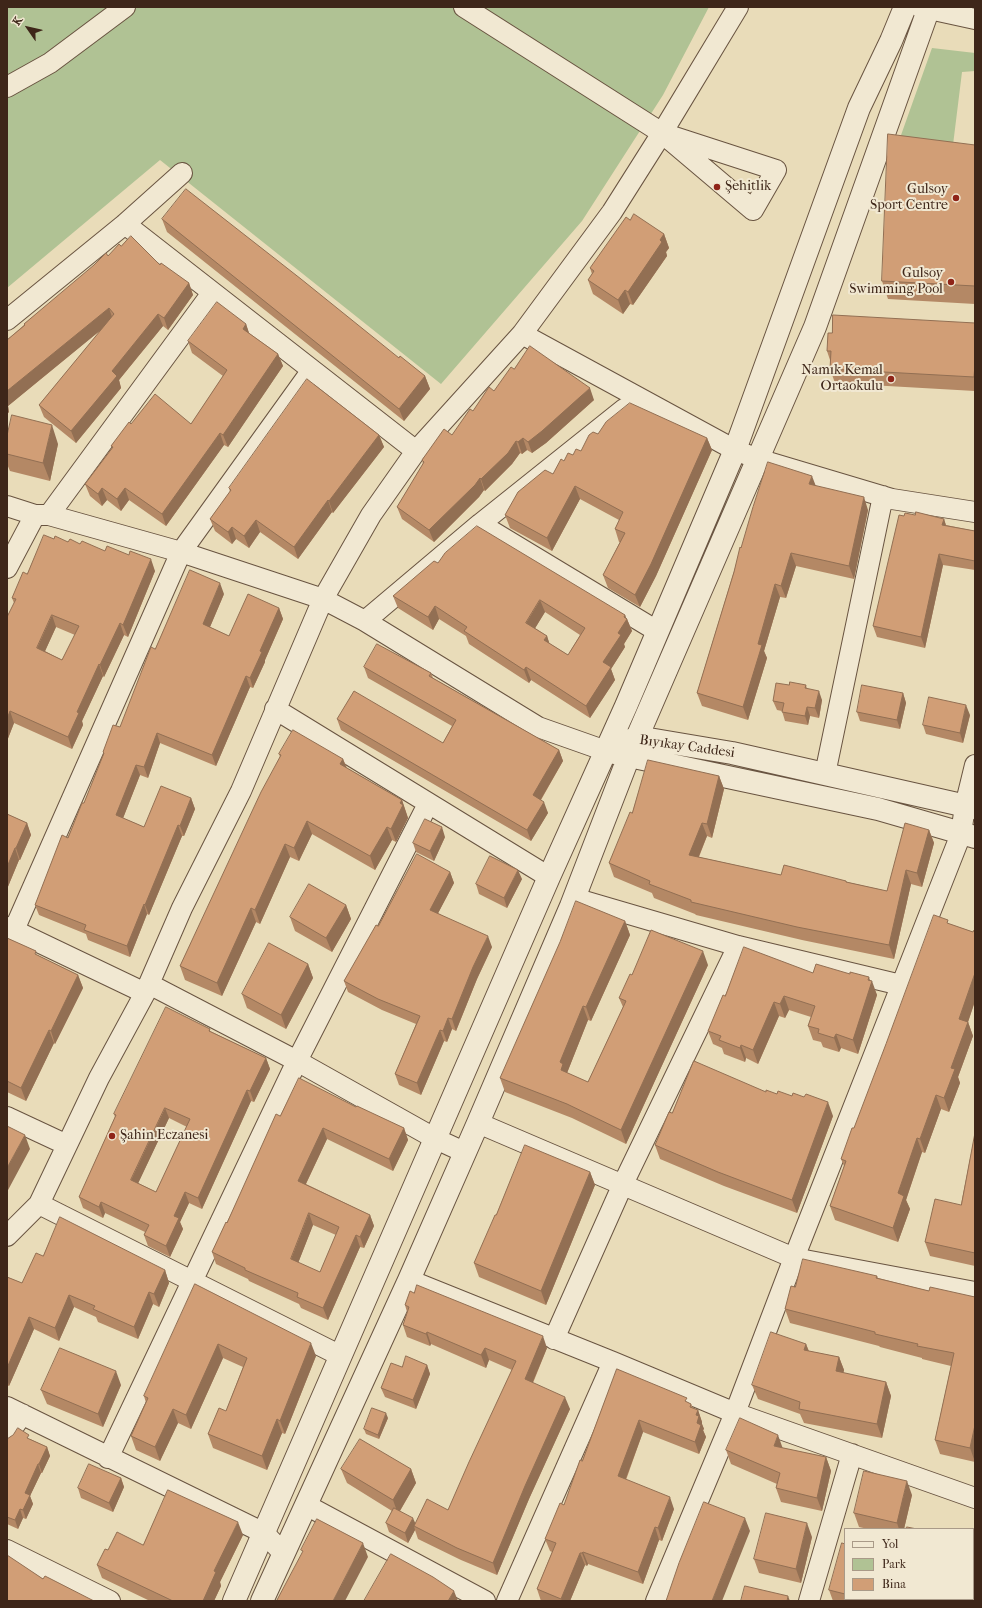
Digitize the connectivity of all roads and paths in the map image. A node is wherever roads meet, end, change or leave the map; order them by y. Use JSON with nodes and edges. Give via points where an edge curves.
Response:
{"nodes":[{"id":1,"x":125,"y":7,"type":"edge"},
{"id":2,"x":464,"y":7,"type":"edge"},
{"id":3,"x":738,"y":7,"type":"edge"},
{"id":4,"x":905,"y":7,"type":"edge"},
{"id":5,"x":927,"y":8,"type":"edge"},
{"id":6,"x":975,"y":20,"type":"edge"},
{"id":7,"x":7,"y":88,"type":"edge"},
{"id":8,"x":662,"y":133,"type":"junction"},
{"id":9,"x":182,"y":173,"type":"dead end"},
{"id":10,"x":124,"y":224,"type":"junction"},
{"id":11,"x":212,"y":293,"type":"junction"},
{"id":12,"x":7,"y":320,"type":"edge"},
{"id":13,"x":522,"y":334,"type":"junction"},
{"id":14,"x":312,"y":370,"type":"junction"},
{"id":15,"x":638,"y":398,"type":"junction"},
{"id":16,"x":735,"y":450,"type":"junction"},
{"id":17,"x":416,"y":451,"type":"junction"},
{"id":18,"x":758,"y":459,"type":"junction"},
{"id":19,"x":883,"y":496,"type":"junction"},
{"id":20,"x":7,"y":506,"type":"edge"},
{"id":21,"x":975,"y":512,"type":"edge"},
{"id":22,"x":42,"y":515,"type":"junction"},
{"id":23,"x":480,"y":524,"type":"junction"},
{"id":24,"x":182,"y":552,"type":"junction"},
{"id":25,"x":7,"y":568,"type":"edge"},
{"id":26,"x":323,"y":599,"type":"junction"},
{"id":27,"x":365,"y":621,"type":"junction"},
{"id":28,"x":657,"y":631,"type":"junction"},
{"id":29,"x":275,"y":709,"type":"junction"},
{"id":30,"x":633,"y":747,"type":"junction"},
{"id":31,"x":606,"y":752,"type":"junction"},
{"id":32,"x":975,"y":765,"type":"edge"},
{"id":33,"x":825,"y":774,"type":"junction"},
{"id":34,"x":428,"y":804,"type":"junction"},
{"id":35,"x":970,"y":807,"type":"edge"},
{"id":36,"x":968,"y":836,"type":"edge"},
{"id":37,"x":549,"y":877,"type":"junction"},
{"id":38,"x":574,"y":898,"type":"junction"},
{"id":39,"x":10,"y":928,"type":"edge"},
{"id":40,"x":738,"y":946,"type":"junction"},
{"id":41,"x":901,"y":985,"type":"junction"},
{"id":42,"x":147,"y":989,"type":"junction"},
{"id":43,"x":297,"y":1062,"type":"junction"},
{"id":44,"x":7,"y":1117,"type":"edge"},
{"id":45,"x":478,"y":1123,"type":"junction"},
{"id":46,"x":436,"y":1139,"type":"junction"},
{"id":47,"x":67,"y":1145,"type":"junction"},
{"id":48,"x":464,"y":1152,"type":"junction"},
{"id":49,"x":624,"y":1184,"type":"junction"},
{"id":50,"x":39,"y":1204,"type":"junction"},
{"id":51,"x":7,"y":1236,"type":"edge"},
{"id":52,"x":794,"y":1258,"type":"junction"},
{"id":53,"x":409,"y":1280,"type":"junction"},
{"id":54,"x":194,"y":1281,"type":"junction"},
{"id":55,"x":975,"y":1292,"type":"edge"},
{"id":56,"x":554,"y":1338,"type":"junction"},
{"id":57,"x":340,"y":1356,"type":"junction"},
{"id":58,"x":613,"y":1362,"type":"junction"},
{"id":59,"x":14,"y":1411,"type":"edge"},
{"id":60,"x":735,"y":1413,"type":"junction"},
{"id":61,"x":7,"y":1437,"type":"edge"},
{"id":62,"x":852,"y":1454,"type":"junction"},
{"id":63,"x":108,"y":1458,"type":"junction"},
{"id":64,"x":975,"y":1498,"type":"edge"},
{"id":65,"x":306,"y":1505,"type":"junction"},
{"id":66,"x":264,"y":1533,"type":"junction"},
{"id":67,"x":7,"y":1550,"type":"edge"},
{"id":68,"x":284,"y":1554,"type":"junction"},
{"id":69,"x":110,"y":1601,"type":"edge"},
{"id":70,"x":234,"y":1601,"type":"edge"},
{"id":71,"x":262,"y":1601,"type":"edge"},
{"id":72,"x":485,"y":1601,"type":"edge"},
{"id":73,"x":507,"y":1601,"type":"edge"},
{"id":74,"x":656,"y":1601,"type":"edge"},
{"id":75,"x":809,"y":1601,"type":"edge"}],
"edges":[{"from":1,"to":7,"type":"street","via":[[50,63]]},
{"from":2,"to":8,"type":"street"},
{"from":3,"to":8,"type":"street"},
{"from":4,"to":16,"type":"street","via":[[859,108]]},
{"from":5,"to":6,"type":"street"},
{"from":5,"to":18,"type":"street","via":[[924,24],[815,327]]},
{"from":8,"to":8,"type":"street","via":[[753,210],[776,170],[669,136]]},
{"from":8,"to":13,"type":"street","via":[[612,212]]},
{"from":9,"to":10,"type":"street"},
{"from":10,"to":11,"type":"street"},
{"from":10,"to":12,"type":"street"},
{"from":11,"to":14,"type":"street"},
{"from":11,"to":22,"type":"street"},
{"from":13,"to":15,"type":"street"},
{"from":13,"to":17,"type":"street"},
{"from":14,"to":17,"type":"street"},
{"from":14,"to":24,"type":"street"},
{"from":15,"to":16,"type":"street"},
{"from":15,"to":23,"type":"street"},
{"from":16,"to":18,"type":"street"},
{"from":16,"to":28,"type":"street"},
{"from":17,"to":26,"type":"street","via":[[371,515]]},
{"from":18,"to":19,"type":"street"},
{"from":18,"to":30,"type":"street"},
{"from":19,"to":21,"type":"street"},
{"from":19,"to":33,"type":"street"},
{"from":20,"to":22,"type":"street"},
{"from":22,"to":24,"type":"street"},
{"from":22,"to":25,"type":"street"},
{"from":23,"to":27,"type":"street"},
{"from":23,"to":28,"type":"street"},
{"from":24,"to":26,"type":"street"},
{"from":24,"to":39,"type":"street"},
{"from":26,"to":27,"type":"street"},
{"from":26,"to":29,"type":"street"},
{"from":27,"to":31,"type":"street","via":[[538,727]]},
{"from":28,"to":31,"type":"street"},
{"from":29,"to":34,"type":"street"},
{"from":29,"to":42,"type":"street","via":[[241,791],[182,908]]},
{"from":30,"to":31,"type":"street","name":"Bıyıkay Caddesi"},
{"from":30,"to":33,"type":"street","name":"Bıyıkay Caddesi","via":[[732,753]]},
{"from":30,"to":36,"type":"street","name":"Bıyıkay Caddesi","via":[[878,809]]},
{"from":30,"to":38,"type":"street"},
{"from":31,"to":37,"type":"street"},
{"from":32,"to":35,"type":"street"},
{"from":33,"to":35,"type":"street","name":"Bıyıkay Caddesi"},
{"from":34,"to":37,"type":"street"},
{"from":34,"to":43,"type":"street"},
{"from":35,"to":36,"type":"street"},
{"from":36,"to":41,"type":"street"},
{"from":37,"to":46,"type":"street"},
{"from":38,"to":40,"type":"street"},
{"from":38,"to":45,"type":"street"},
{"from":39,"to":42,"type":"street"},
{"from":40,"to":41,"type":"street"},
{"from":40,"to":49,"type":"street"},
{"from":41,"to":52,"type":"street"},
{"from":42,"to":43,"type":"street"},
{"from":42,"to":47,"type":"street","via":[[99,1078]]},
{"from":43,"to":46,"type":"street"},
{"from":43,"to":54,"type":"street"},
{"from":44,"to":47,"type":"street"},
{"from":45,"to":48,"type":"street"},
{"from":45,"to":49,"type":"street"},
{"from":46,"to":48,"type":"street"},
{"from":46,"to":57,"type":"street"},
{"from":47,"to":50,"type":"street"},
{"from":48,"to":53,"type":"street"},
{"from":49,"to":52,"type":"street"},
{"from":49,"to":56,"type":"street"},
{"from":50,"to":51,"type":"street"},
{"from":50,"to":54,"type":"street"},
{"from":52,"to":55,"type":"street"},
{"from":52,"to":60,"type":"street"},
{"from":53,"to":56,"type":"street"},
{"from":53,"to":65,"type":"street"},
{"from":54,"to":57,"type":"street"},
{"from":54,"to":63,"type":"street"},
{"from":56,"to":58,"type":"street"},
{"from":57,"to":66,"type":"street"},
{"from":58,"to":60,"type":"street"},
{"from":58,"to":73,"type":"street"},
{"from":59,"to":61,"type":"street"},
{"from":59,"to":63,"type":"street"},
{"from":60,"to":62,"type":"street"},
{"from":60,"to":74,"type":"street"},
{"from":62,"to":64,"type":"street"},
{"from":62,"to":75,"type":"street"},
{"from":63,"to":66,"type":"street"},
{"from":65,"to":68,"type":"street"},
{"from":65,"to":72,"type":"street"},
{"from":66,"to":68,"type":"street"},
{"from":66,"to":70,"type":"street"},
{"from":67,"to":69,"type":"street"},
{"from":68,"to":71,"type":"street"}]}
